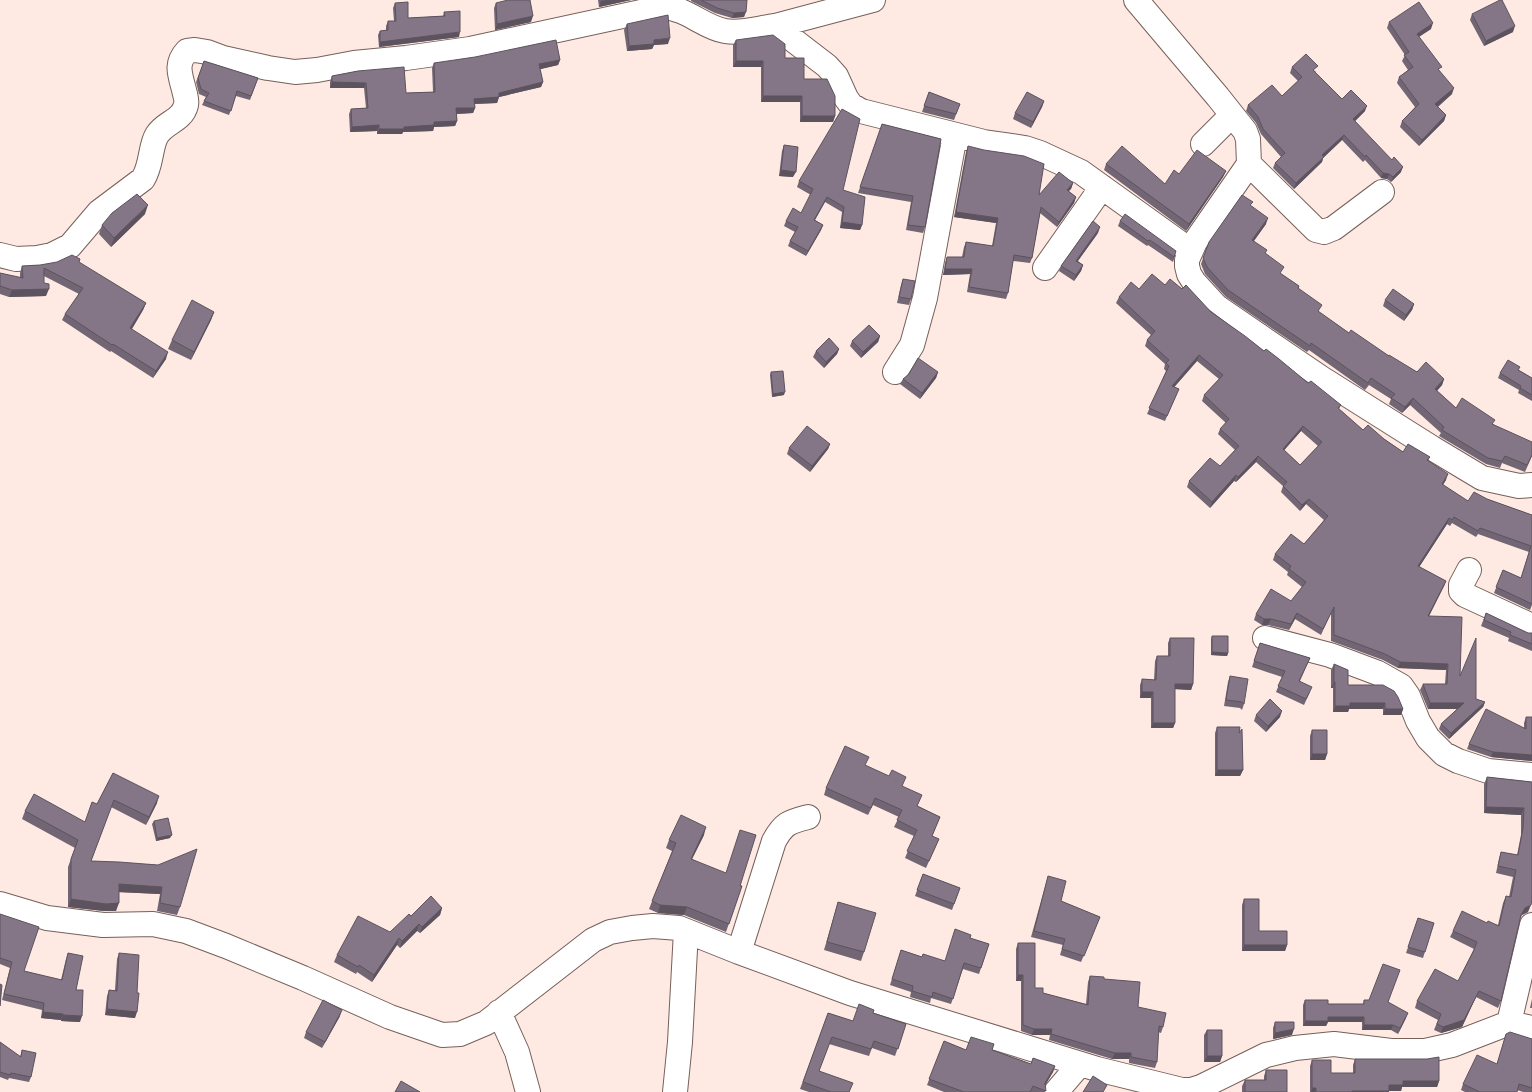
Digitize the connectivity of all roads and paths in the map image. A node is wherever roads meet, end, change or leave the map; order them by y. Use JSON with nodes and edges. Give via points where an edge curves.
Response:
{"nodes":[{"id":1,"x":873,"y":0,"type":"edge"},
{"id":2,"x":1136,"y":0,"type":"edge"},
{"id":3,"x":775,"y":26,"type":"junction"},
{"id":4,"x":1228,"y":120,"type":"junction"},
{"id":5,"x":955,"y":135,"type":"junction"},
{"id":6,"x":1203,"y":144,"type":"dead end"},
{"id":7,"x":1249,"y":164,"type":"junction"},
{"id":8,"x":1102,"y":187,"type":"junction"},
{"id":9,"x":1382,"y":192,"type":"dead end"},
{"id":10,"x":1191,"y":251,"type":"junction"},
{"id":11,"x":0,"y":255,"type":"edge"},
{"id":12,"x":1045,"y":268,"type":"dead end"},
{"id":13,"x":895,"y":372,"type":"dead end"},
{"id":14,"x":1532,"y":485,"type":"edge"},
{"id":15,"x":1469,"y":570,"type":"dead end"},
{"id":16,"x":1532,"y":626,"type":"edge"},
{"id":17,"x":1265,"y":638,"type":"dead end"},
{"id":18,"x":1532,"y":775,"type":"edge"},
{"id":19,"x":808,"y":817,"type":"dead end"},
{"id":20,"x":0,"y":904,"type":"edge"},
{"id":21,"x":1532,"y":925,"type":"edge"},
{"id":22,"x":686,"y":931,"type":"junction"},
{"id":23,"x":739,"y":952,"type":"junction"},
{"id":24,"x":499,"y":1012,"type":"junction"},
{"id":25,"x":1509,"y":1023,"type":"junction"},
{"id":26,"x":1532,"y":1028,"type":"edge"},
{"id":27,"x":1080,"y":1064,"type":"junction"},
{"id":28,"x":528,"y":1092,"type":"edge"},
{"id":29,"x":675,"y":1092,"type":"edge"},
{"id":30,"x":1056,"y":1092,"type":"edge"}],
"edges":[{"from":1,"to":3,"type":"street"},
{"from":2,"to":4,"type":"street"},
{"from":3,"to":5,"type":"street","via":[[827,66],[851,105],[861,111]]},
{"from":3,"to":11,"type":"street","via":[[726,31],[673,7],[664,7],[470,49],[295,72],[253,66],[207,52],[187,51],[178,65],[187,102],[184,111],[156,135],[143,179],[99,212],[70,246],[52,256],[16,259]]},
{"from":4,"to":6,"type":"street"},
{"from":4,"to":7,"type":"street","via":[[1245,131]]},
{"from":5,"to":8,"type":"street","via":[[1040,153],[1081,172]]},
{"from":5,"to":13,"type":"street","via":[[925,298],[912,345]]},
{"from":7,"to":9,"type":"street","via":[[1320,232],[1334,228]]},
{"from":7,"to":10,"type":"street"},
{"from":8,"to":10,"type":"street"},
{"from":8,"to":12,"type":"street"},
{"from":10,"to":14,"type":"street","via":[[1187,266],[1189,274],[1217,307],[1321,378],[1482,478],[1519,486]]},
{"from":15,"to":16,"type":"street","via":[[1461,591]]},
{"from":17,"to":18,"type":"street","via":[[1330,655],[1378,673],[1401,686],[1428,738],[1444,754],[1488,771]]},
{"from":19,"to":23,"type":"street","via":[[780,829]]},
{"from":20,"to":24,"type":"street","via":[[47,918],[103,925],[153,924],[186,931],[390,1017],[442,1035],[460,1034],[486,1023]]},
{"from":21,"to":25,"type":"street"},
{"from":22,"to":23,"type":"street"},
{"from":22,"to":24,"type":"street","via":[[653,926],[610,932],[593,940]]},
{"from":22,"to":29,"type":"street"},
{"from":23,"to":27,"type":"street","via":[[850,994]]},
{"from":24,"to":28,"type":"street","via":[[517,1052]]},
{"from":25,"to":26,"type":"street"},
{"from":25,"to":27,"type":"street","via":[[1452,1045],[1425,1051],[1391,1051],[1334,1044],[1295,1048],[1266,1055],[1191,1090]]},
{"from":27,"to":30,"type":"street"}]}
